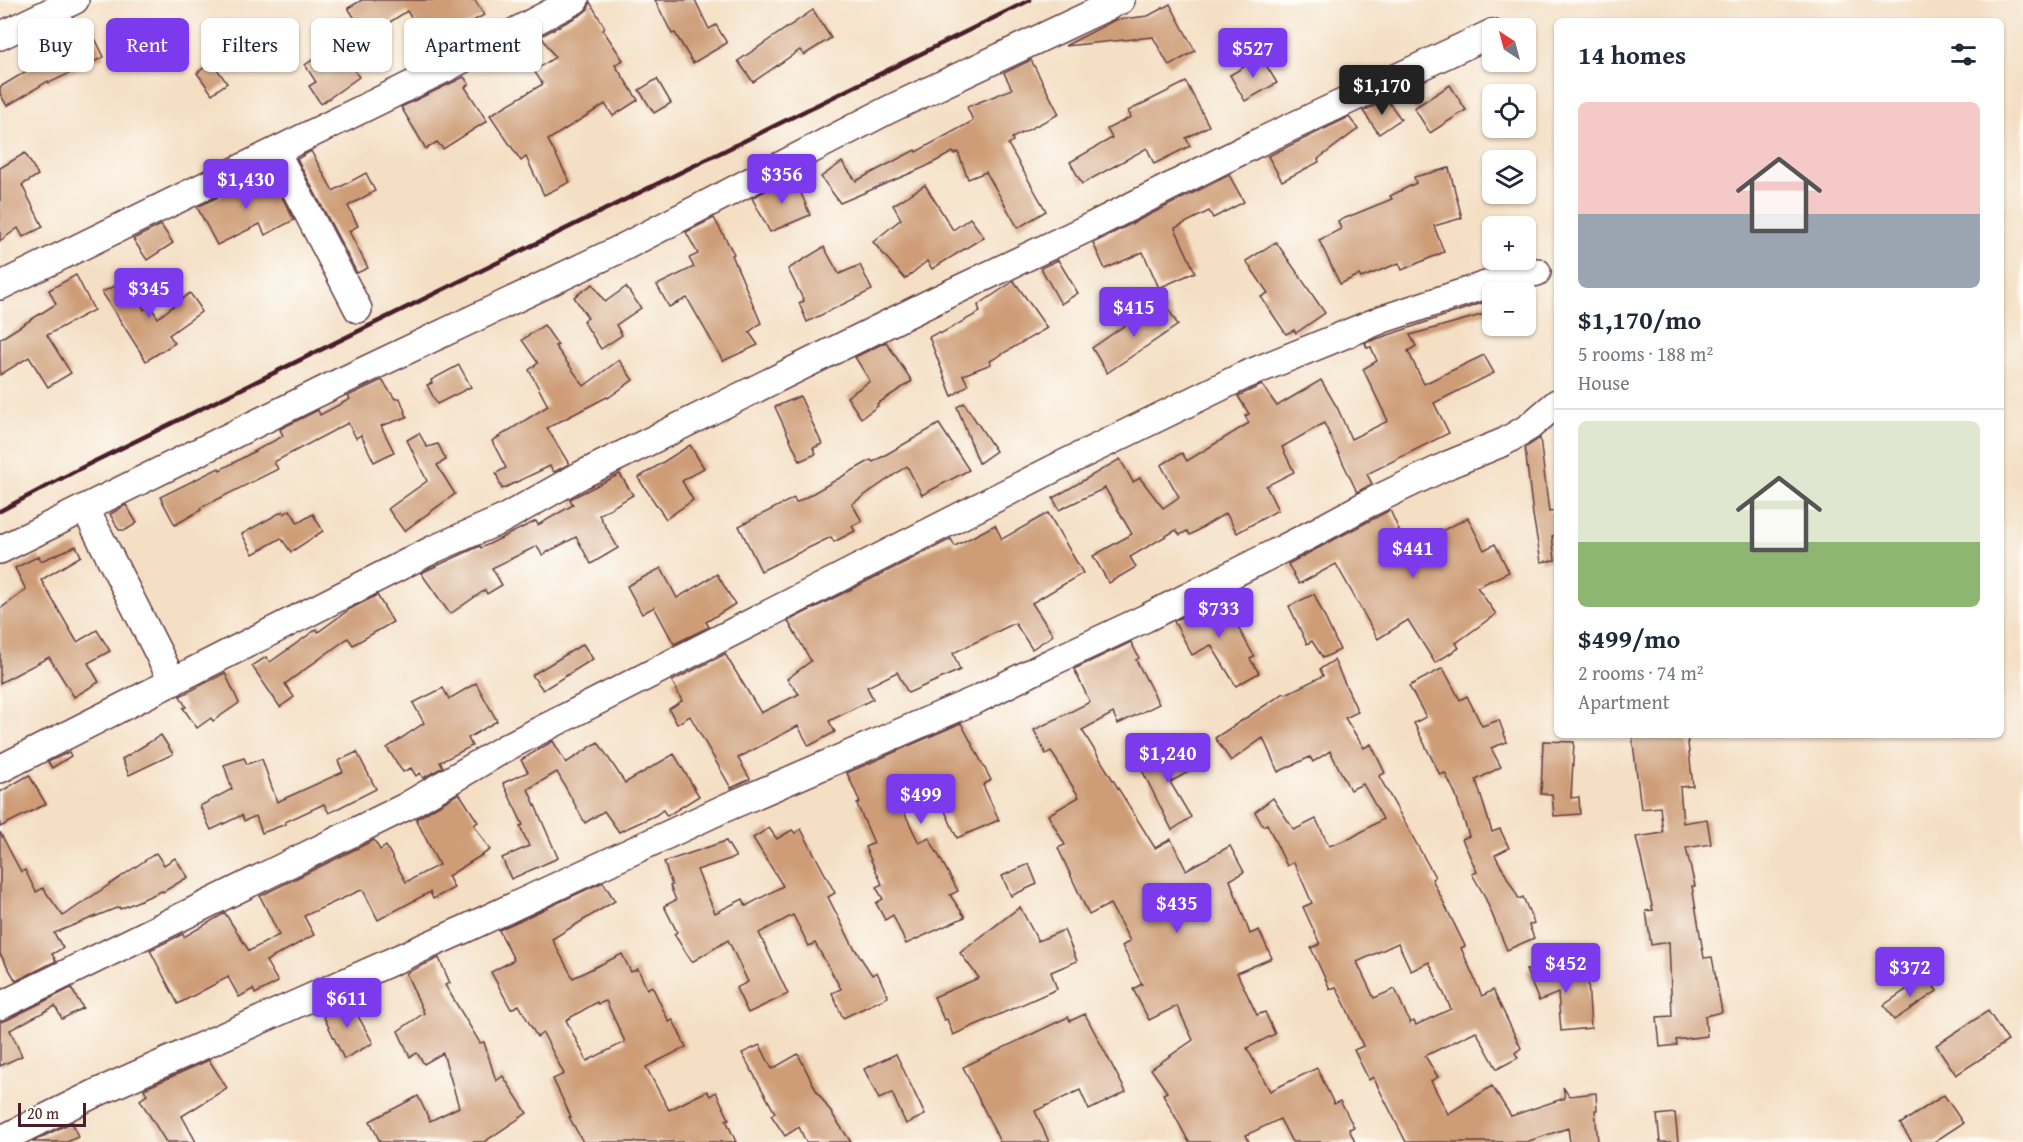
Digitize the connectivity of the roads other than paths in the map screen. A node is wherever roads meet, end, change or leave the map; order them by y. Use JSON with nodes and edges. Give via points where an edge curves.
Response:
{"nodes":[{"id":1,"x":75,"y":0,"type":"edge"},
{"id":2,"x":575,"y":0,"type":"edge"},
{"id":3,"x":1121,"y":0,"type":"edge"},
{"id":4,"x":0,"y":36,"type":"edge"},
{"id":5,"x":1482,"y":38,"type":"edge"},
{"id":6,"x":276,"y":152,"type":"junction"},
{"id":7,"x":1537,"y":272,"type":"dead end"},
{"id":8,"x":0,"y":286,"type":"edge"},
{"id":9,"x":358,"y":309,"type":"dead end"},
{"id":10,"x":1554,"y":405,"type":"edge"},
{"id":11,"x":85,"y":508,"type":"junction"},
{"id":12,"x":0,"y":550,"type":"edge"},
{"id":13,"x":173,"y":682,"type":"junction"},
{"id":14,"x":0,"y":769,"type":"edge"},
{"id":15,"x":0,"y":1006,"type":"edge"},
{"id":16,"x":0,"y":1140,"type":"edge"}],
"edges":[{"from":1,"to":4,"type":"street"},
{"from":2,"to":6,"type":"street"},
{"from":3,"to":11,"type":"street","via":[[888,110],[618,250]]},
{"from":5,"to":13,"type":"street","via":[[932,302]]},
{"from":6,"to":8,"type":"street"},
{"from":6,"to":9,"type":"street"},
{"from":7,"to":15,"type":"street","via":[[1383,319],[1243,376],[507,747],[405,807]]},
{"from":10,"to":16,"type":"street","via":[[1503,442],[1369,503],[978,699],[725,808]]},
{"from":11,"to":12,"type":"street"},
{"from":11,"to":13,"type":"street"},
{"from":13,"to":14,"type":"street"}]}
